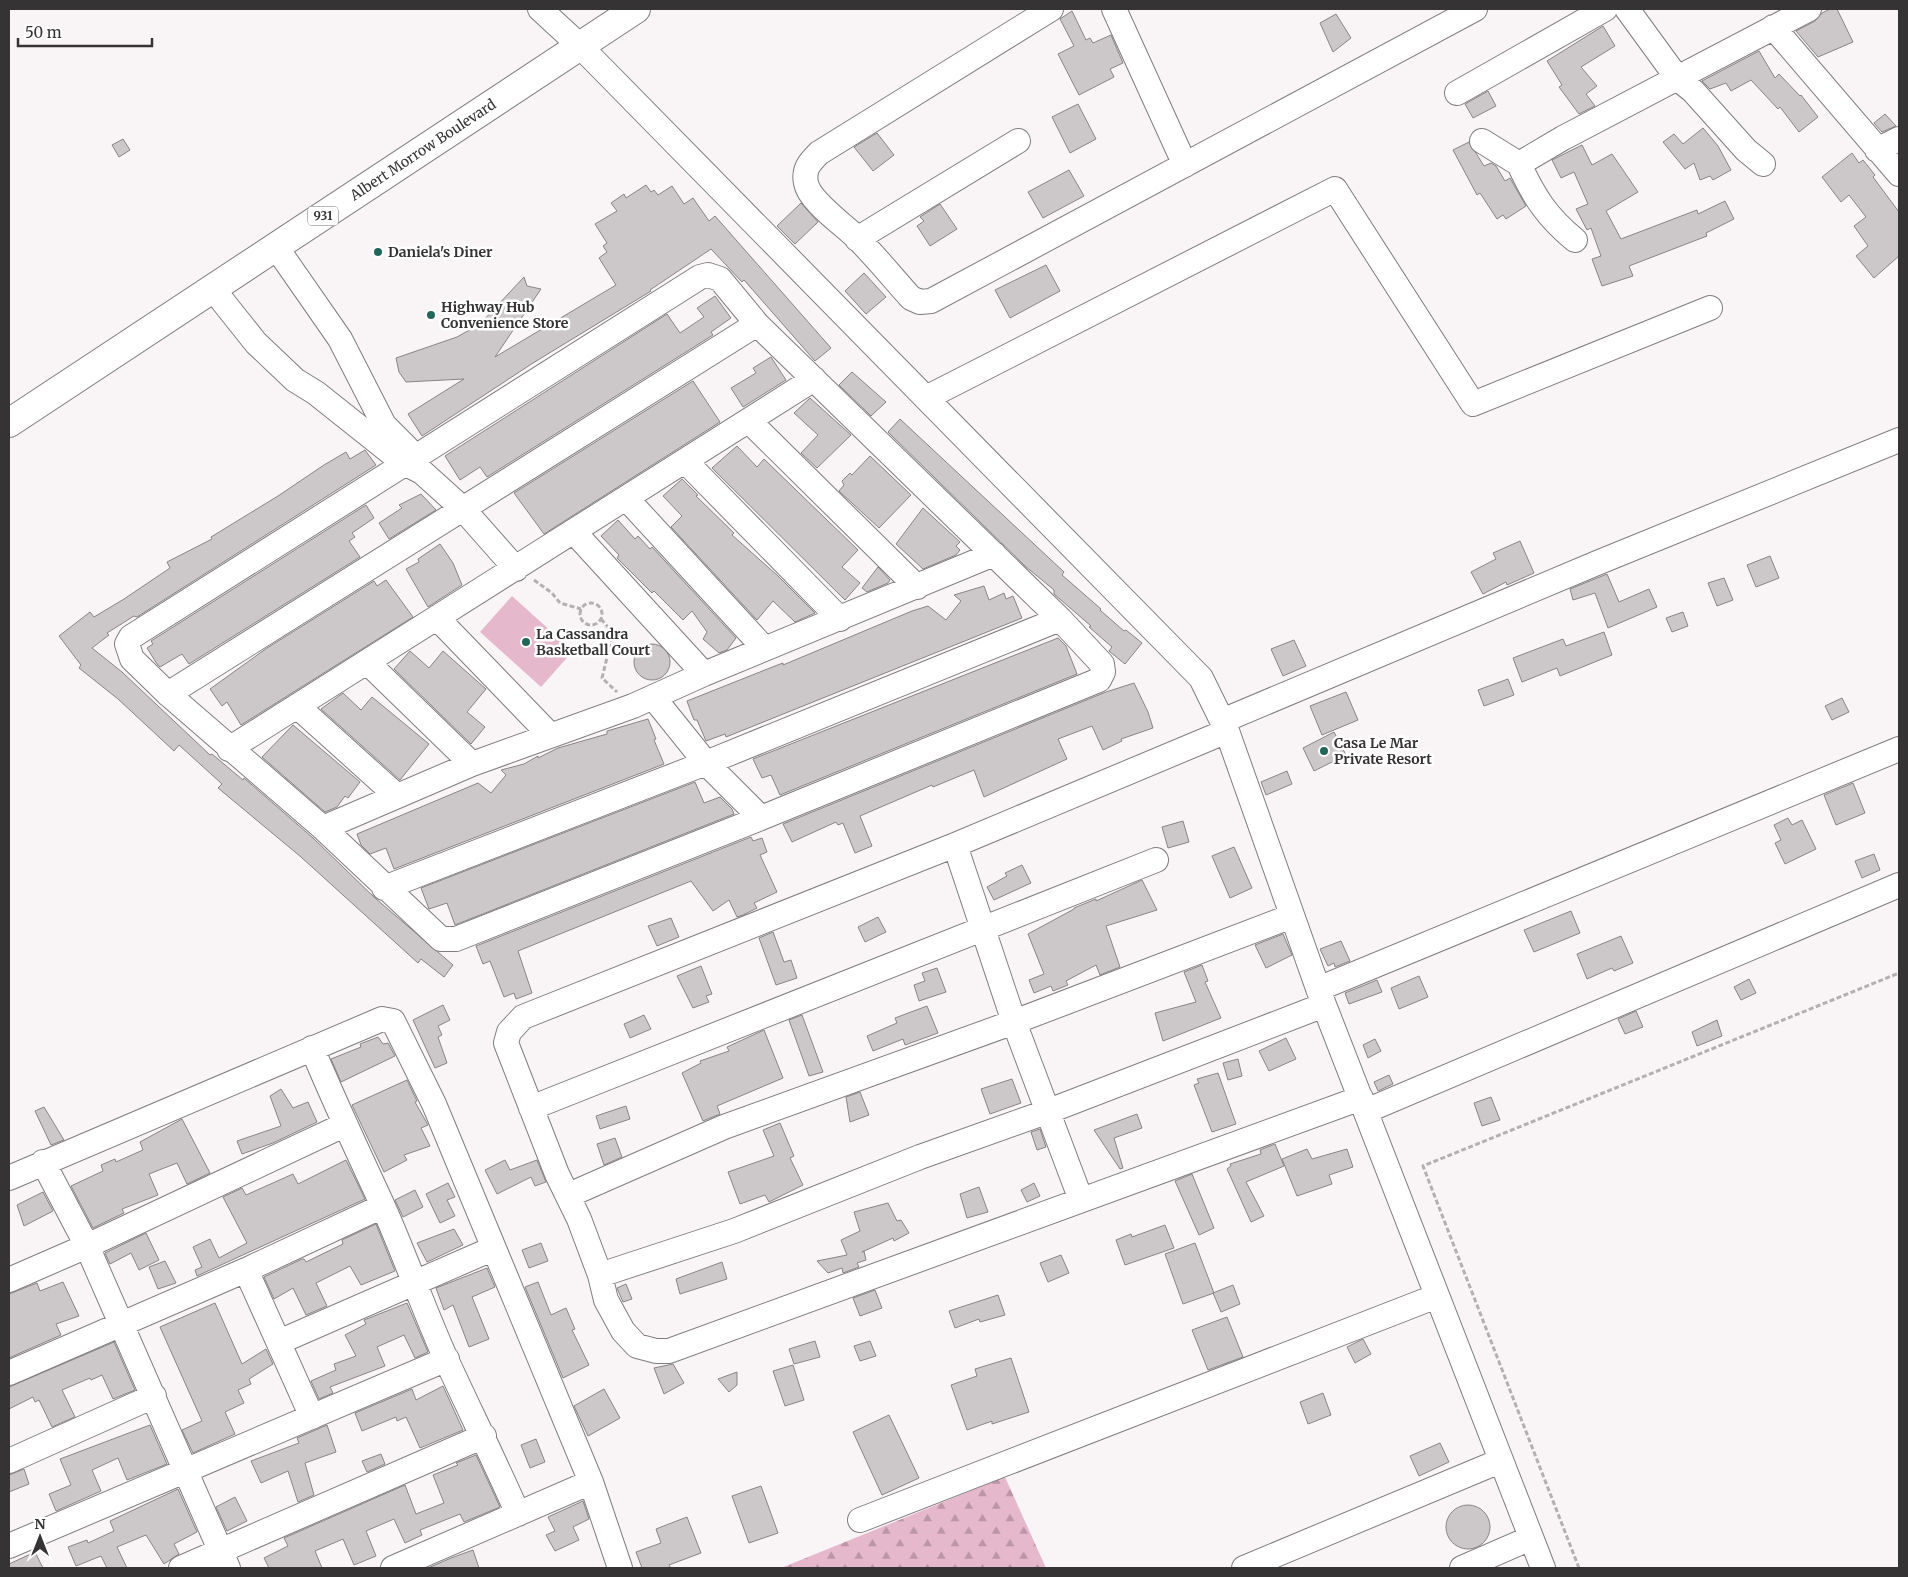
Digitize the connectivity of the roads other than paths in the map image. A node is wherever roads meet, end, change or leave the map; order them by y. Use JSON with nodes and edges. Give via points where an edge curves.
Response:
{"nodes":[{"id":1,"x":540,"y":9,"type":"edge"},
{"id":2,"x":636,"y":9,"type":"edge"},
{"id":3,"x":1051,"y":9,"type":"edge"},
{"id":4,"x":1114,"y":9,"type":"edge"},
{"id":5,"x":1475,"y":9,"type":"edge"},
{"id":6,"x":1605,"y":9,"type":"edge"},
{"id":7,"x":1626,"y":9,"type":"edge"},
{"id":8,"x":1809,"y":9,"type":"edge"},
{"id":9,"x":1773,"y":27,"type":"junction"},
{"id":10,"x":579,"y":45,"type":"junction"},
{"id":11,"x":1678,"y":79,"type":"junction"},
{"id":12,"x":1457,"y":93,"type":"dead end"},
{"id":13,"x":1899,"y":139,"type":"edge"},
{"id":14,"x":1018,"y":141,"type":"dead end"},
{"id":15,"x":1482,"y":141,"type":"dead end"},
{"id":16,"x":1877,"y":150,"type":"junction"},
{"id":17,"x":1519,"y":164,"type":"junction"},
{"id":18,"x":1763,"y":164,"type":"dead end"},
{"id":19,"x":1185,"y":165,"type":"junction"},
{"id":20,"x":1899,"y":174,"type":"edge"},
{"id":21,"x":857,"y":239,"type":"junction"},
{"id":22,"x":1575,"y":240,"type":"dead end"},
{"id":23,"x":276,"y":247,"type":"junction"},
{"id":24,"x":213,"y":290,"type":"junction"},
{"id":25,"x":1710,"y":308,"type":"dead end"},
{"id":26,"x":757,"y":324,"type":"junction"},
{"id":27,"x":814,"y":379,"type":"junction"},
{"id":28,"x":359,"y":380,"type":"junction"},
{"id":29,"x":926,"y":398,"type":"junction"},
{"id":30,"x":330,"y":404,"type":"junction"},
{"id":31,"x":749,"y":420,"type":"junction"},
{"id":32,"x":9,"y":423,"type":"edge"},
{"id":33,"x":1899,"y":440,"type":"edge"},
{"id":34,"x":686,"y":462,"type":"junction"},
{"id":35,"x":414,"y":464,"type":"junction"},
{"id":36,"x":626,"y":498,"type":"junction"},
{"id":37,"x":463,"y":509,"type":"junction"},
{"id":38,"x":575,"y":533,"type":"junction"},
{"id":39,"x":994,"y":554,"type":"junction"},
{"id":40,"x":516,"y":568,"type":"junction"},
{"id":41,"x":917,"y":587,"type":"junction"},
{"id":42,"x":437,"y":618,"type":"junction"},
{"id":43,"x":840,"y":619,"type":"junction"},
{"id":44,"x":1060,"y":619,"type":"junction"},
{"id":45,"x":764,"y":648,"type":"junction"},
{"id":46,"x":368,"y":662,"type":"junction"},
{"id":47,"x":704,"y":674,"type":"junction"},
{"id":48,"x":168,"y":694,"type":"junction"},
{"id":49,"x":643,"y":702,"type":"junction"},
{"id":50,"x":297,"y":706,"type":"junction"},
{"id":51,"x":1224,"y":726,"type":"junction"},
{"id":52,"x":550,"y":735,"type":"junction"},
{"id":53,"x":1899,"y":748,"type":"edge"},
{"id":54,"x":230,"y":749,"type":"junction"},
{"id":55,"x":706,"y":763,"type":"junction"},
{"id":56,"x":472,"y":764,"type":"junction"},
{"id":57,"x":397,"y":796,"type":"junction"},
{"id":58,"x":761,"y":818,"type":"junction"},
{"id":59,"x":323,"y":828,"type":"junction"},
{"id":60,"x":955,"y":846,"type":"junction"},
{"id":61,"x":1156,"y":860,"type":"dead end"},
{"id":62,"x":1899,"y":885,"type":"edge"},
{"id":63,"x":384,"y":888,"type":"junction"},
{"id":64,"x":1292,"y":916,"type":"junction"},
{"id":65,"x":983,"y":930,"type":"junction"},
{"id":66,"x":1321,"y":997,"type":"junction"},
{"id":67,"x":1014,"y":1022,"type":"junction"},
{"id":68,"x":312,"y":1048,"type":"junction"},
{"id":69,"x":1364,"y":1104,"type":"junction"},
{"id":70,"x":531,"y":1108,"type":"junction"},
{"id":71,"x":1049,"y":1111,"type":"junction"},
{"id":72,"x":344,"y":1125,"type":"junction"},
{"id":73,"x":43,"y":1162,"type":"junction"},
{"id":74,"x":9,"y":1178,"type":"edge"},
{"id":75,"x":569,"y":1195,"type":"junction"},
{"id":76,"x":1081,"y":1200,"type":"junction"},
{"id":77,"x":383,"y":1206,"type":"junction"},
{"id":78,"x":87,"y":1246,"type":"junction"},
{"id":79,"x":492,"y":1249,"type":"junction"},
{"id":80,"x":246,"y":1270,"type":"junction"},
{"id":81,"x":600,"y":1276,"type":"junction"},
{"id":82,"x":9,"y":1280,"type":"edge"},
{"id":83,"x":414,"y":1284,"type":"junction"},
{"id":84,"x":1437,"y":1296,"type":"junction"},
{"id":85,"x":122,"y":1324,"type":"junction"},
{"id":86,"x":278,"y":1342,"type":"junction"},
{"id":87,"x":446,"y":1359,"type":"junction"},
{"id":88,"x":9,"y":1373,"type":"edge"},
{"id":89,"x":154,"y":1396,"type":"junction"},
{"id":90,"x":312,"y":1417,"type":"junction"},
{"id":91,"x":484,"y":1436,"type":"junction"},
{"id":92,"x":9,"y":1460,"type":"edge"},
{"id":93,"x":1500,"y":1461,"type":"junction"},
{"id":94,"x":186,"y":1470,"type":"junction"},
{"id":95,"x":591,"y":1482,"type":"junction"},
{"id":96,"x":518,"y":1514,"type":"junction"},
{"id":97,"x":860,"y":1520,"type":"dead end"},
{"id":98,"x":1531,"y":1538,"type":"junction"},
{"id":99,"x":9,"y":1546,"type":"edge"},
{"id":100,"x":225,"y":1560,"type":"edge"},
{"id":101,"x":613,"y":1566,"type":"edge"},
{"id":102,"x":181,"y":1568,"type":"edge"},
{"id":103,"x":393,"y":1568,"type":"edge"},
{"id":104,"x":1244,"y":1568,"type":"edge"},
{"id":105,"x":1462,"y":1568,"type":"edge"},
{"id":106,"x":1543,"y":1568,"type":"edge"}],
"edges":[{"from":1,"to":10,"type":"street"},
{"from":2,"to":10,"type":"main road","name":"Albert Morrow Boulevard","number":"931"},
{"from":3,"to":21,"type":"street","via":[[819,153],[807,165],[806,185],[814,198]]},
{"from":4,"to":19,"type":"street"},
{"from":5,"to":19,"type":"street"},
{"from":6,"to":12,"type":"street"},
{"from":7,"to":11,"type":"street"},
{"from":8,"to":9,"type":"street"},
{"from":9,"to":11,"type":"street"},
{"from":9,"to":16,"type":"street"},
{"from":10,"to":23,"type":"main road","name":"Albert Morrow Boulevard","number":"931"},
{"from":10,"to":29,"type":"street"},
{"from":11,"to":17,"type":"street"},
{"from":11,"to":18,"type":"street"},
{"from":13,"to":16,"type":"street"},
{"from":14,"to":21,"type":"street"},
{"from":15,"to":17,"type":"street"},
{"from":16,"to":20,"type":"street"},
{"from":17,"to":22,"type":"street","via":[[1538,202]]},
{"from":19,"to":21,"type":"street","via":[[931,301],[920,302],[911,298]]},
{"from":23,"to":24,"type":"main road","name":"Albert Morrow Boulevard","number":"931"},
{"from":23,"to":28,"type":"street","via":[[340,339]]},
{"from":24,"to":30,"type":"street","via":[[256,343],[295,380]]},
{"from":24,"to":32,"type":"main road","name":"Albert Morrow Boulevard","number":"931"},
{"from":25,"to":29,"type":"street","via":[[1473,404],[1335,189]]},
{"from":26,"to":27,"type":"street"},
{"from":26,"to":35,"type":"street","via":[[720,279],[708,275],[700,277]]},
{"from":26,"to":37,"type":"street"},
{"from":27,"to":31,"type":"street"},
{"from":27,"to":39,"type":"street"},
{"from":28,"to":30,"type":"street"},
{"from":28,"to":35,"type":"street","via":[[384,425]]},
{"from":29,"to":51,"type":"street","via":[[1201,678]]},
{"from":30,"to":35,"type":"street"},
{"from":31,"to":34,"type":"street"},
{"from":31,"to":41,"type":"street"},
{"from":33,"to":51,"type":"street","via":[[1606,559]]},
{"from":34,"to":36,"type":"street"},
{"from":34,"to":43,"type":"street"},
{"from":35,"to":37,"type":"street"},
{"from":35,"to":48,"type":"street","via":[[131,637],[127,644],[132,658]]},
{"from":36,"to":38,"type":"street"},
{"from":36,"to":45,"type":"street"},
{"from":37,"to":40,"type":"street"},
{"from":37,"to":48,"type":"street"},
{"from":38,"to":40,"type":"street"},
{"from":38,"to":47,"type":"street"},
{"from":39,"to":41,"type":"street"},
{"from":39,"to":44,"type":"street"},
{"from":40,"to":42,"type":"street"},
{"from":41,"to":43,"type":"street"},
{"from":42,"to":46,"type":"street"},
{"from":42,"to":52,"type":"street"},
{"from":43,"to":45,"type":"street"},
{"from":44,"to":55,"type":"street"},
{"from":44,"to":58,"type":"street","via":[[1102,664],[1099,680]]},
{"from":45,"to":47,"type":"street"},
{"from":46,"to":50,"type":"street"},
{"from":46,"to":56,"type":"street"},
{"from":47,"to":49,"type":"street"},
{"from":48,"to":54,"type":"street"},
{"from":49,"to":52,"type":"street"},
{"from":49,"to":55,"type":"street"},
{"from":50,"to":54,"type":"street"},
{"from":50,"to":57,"type":"street"},
{"from":51,"to":60,"type":"street"},
{"from":51,"to":64,"type":"street"},
{"from":52,"to":56,"type":"street"},
{"from":53,"to":66,"type":"street"},
{"from":54,"to":59,"type":"street"},
{"from":55,"to":58,"type":"street"},
{"from":55,"to":63,"type":"street"},
{"from":56,"to":57,"type":"street"},
{"from":57,"to":59,"type":"street"},
{"from":58,"to":63,"type":"street","via":[[456,939],[441,939]]},
{"from":59,"to":63,"type":"street"},
{"from":60,"to":65,"type":"street"},
{"from":60,"to":70,"type":"street","via":[[523,1017],[509,1032],[506,1043]]},
{"from":61,"to":65,"type":"street"},
{"from":62,"to":69,"type":"street"},
{"from":64,"to":66,"type":"street"},
{"from":64,"to":67,"type":"street"},
{"from":65,"to":67,"type":"street"},
{"from":65,"to":70,"type":"street"},
{"from":66,"to":69,"type":"street"},
{"from":66,"to":71,"type":"street"},
{"from":67,"to":71,"type":"street"},
{"from":67,"to":75,"type":"street","via":[[724,1128]]},
{"from":68,"to":72,"type":"street"},
{"from":68,"to":73,"type":"street"},
{"from":68,"to":79,"type":"street","via":[[382,1019],[393,1021],[434,1104]]},
{"from":69,"to":76,"type":"street"},
{"from":69,"to":84,"type":"street"},
{"from":70,"to":75,"type":"street"},
{"from":71,"to":76,"type":"street"},
{"from":71,"to":81,"type":"street","via":[[920,1157],[734,1231]]},
{"from":72,"to":77,"type":"street"},
{"from":72,"to":78,"type":"street"},
{"from":73,"to":74,"type":"street"},
{"from":73,"to":78,"type":"street"},
{"from":75,"to":81,"type":"street"},
{"from":76,"to":81,"type":"street","via":[[669,1351],[637,1346],[623,1331],[606,1300]]},
{"from":77,"to":80,"type":"street"},
{"from":77,"to":83,"type":"street"},
{"from":78,"to":82,"type":"street"},
{"from":78,"to":85,"type":"street"},
{"from":79,"to":83,"type":"street"},
{"from":79,"to":95,"type":"street"},
{"from":80,"to":85,"type":"street"},
{"from":80,"to":86,"type":"street"},
{"from":83,"to":86,"type":"street"},
{"from":83,"to":87,"type":"street"},
{"from":84,"to":93,"type":"street"},
{"from":84,"to":97,"type":"street"},
{"from":85,"to":88,"type":"street"},
{"from":85,"to":89,"type":"street"},
{"from":86,"to":90,"type":"street"},
{"from":87,"to":90,"type":"street"},
{"from":87,"to":91,"type":"street"},
{"from":89,"to":92,"type":"street"},
{"from":89,"to":94,"type":"street"},
{"from":90,"to":94,"type":"street"},
{"from":91,"to":96,"type":"street"},
{"from":91,"to":100,"type":"street"},
{"from":93,"to":98,"type":"street"},
{"from":93,"to":104,"type":"street"},
{"from":94,"to":99,"type":"street"},
{"from":94,"to":100,"type":"street"},
{"from":95,"to":96,"type":"street"},
{"from":95,"to":101,"type":"street"},
{"from":96,"to":103,"type":"street"},
{"from":98,"to":105,"type":"street"},
{"from":98,"to":106,"type":"street"},
{"from":100,"to":102,"type":"street"}]}
